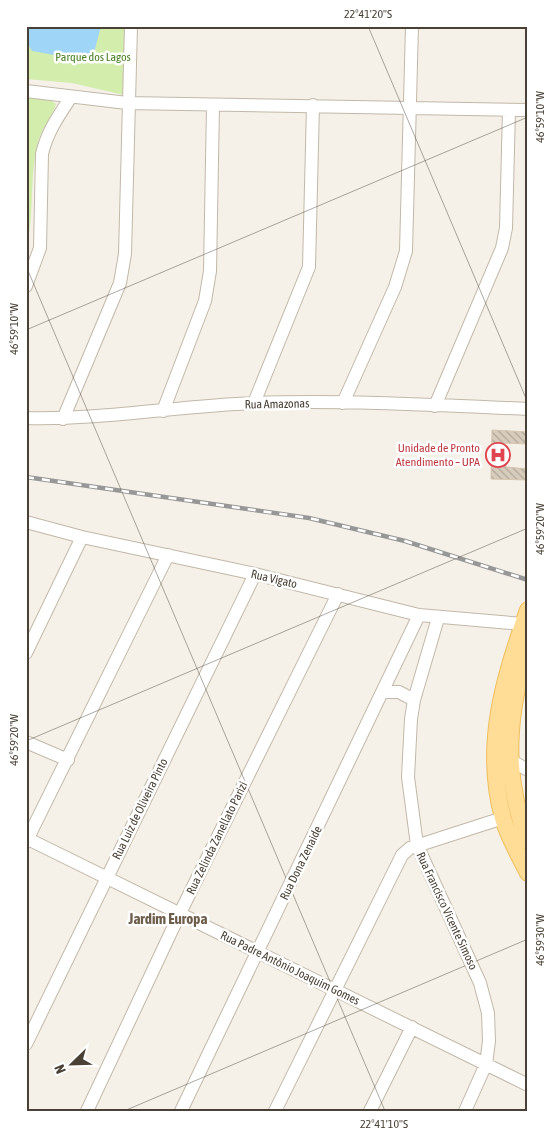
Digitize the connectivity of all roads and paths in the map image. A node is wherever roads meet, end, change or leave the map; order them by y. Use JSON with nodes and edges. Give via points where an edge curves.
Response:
{"nodes":[{"id":1,"x":131,"y":26,"type":"edge"},
{"id":2,"x":412,"y":26,"type":"edge"},
{"id":3,"x":26,"y":90,"type":"edge"},
{"id":4,"x":71,"y":97,"type":"junction"},
{"id":5,"x":128,"y":103,"type":"junction"},
{"id":6,"x":313,"y":105,"type":"junction"},
{"id":7,"x":213,"y":106,"type":"junction"},
{"id":8,"x":410,"y":108,"type":"junction"},
{"id":9,"x":509,"y":110,"type":"junction"},
{"id":10,"x":528,"y":110,"type":"edge"},
{"id":11,"x":26,"y":286,"type":"edge"},
{"id":12,"x":254,"y":403,"type":"junction"},
{"id":13,"x":343,"y":403,"type":"junction"},
{"id":14,"x":435,"y":406,"type":"junction"},
{"id":15,"x":528,"y":409,"type":"edge"},
{"id":16,"x":163,"y":410,"type":"junction"},
{"id":17,"x":26,"y":418,"type":"edge"},
{"id":18,"x":63,"y":419,"type":"junction"},
{"id":19,"x":26,"y":522,"type":"edge"},
{"id":20,"x":82,"y":537,"type":"junction"},
{"id":21,"x":168,"y":556,"type":"junction"},
{"id":22,"x":255,"y":574,"type":"junction"},
{"id":23,"x":338,"y":594,"type":"junction"},
{"id":24,"x":420,"y":615,"type":"junction"},
{"id":25,"x":525,"y":617,"type":"edge"},
{"id":26,"x":438,"y":618,"type":"junction"},
{"id":27,"x":528,"y":647,"type":"edge"},
{"id":28,"x":26,"y":653,"type":"edge"},
{"id":29,"x":522,"y":689,"type":"edge"},
{"id":30,"x":384,"y":692,"type":"junction"},
{"id":31,"x":414,"y":700,"type":"junction"},
{"id":32,"x":26,"y":742,"type":"edge"},
{"id":33,"x":68,"y":760,"type":"junction"},
{"id":34,"x":510,"y":760,"type":"junction"},
{"id":35,"x":528,"y":770,"type":"edge"},
{"id":36,"x":503,"y":818,"type":"junction"},
{"id":37,"x":27,"y":839,"type":"edge"},
{"id":38,"x":417,"y":846,"type":"junction"},
{"id":39,"x":524,"y":848,"type":"edge"},
{"id":40,"x":528,"y":873,"type":"edge"},
{"id":41,"x":106,"y":877,"type":"junction"},
{"id":42,"x":180,"y":913,"type":"junction"},
{"id":43,"x":258,"y":952,"type":"junction"},
{"id":44,"x":334,"y":989,"type":"junction"},
{"id":45,"x":412,"y":1028,"type":"junction"},
{"id":46,"x":26,"y":1044,"type":"edge"},
{"id":47,"x":486,"y":1064,"type":"junction"},
{"id":48,"x":528,"y":1085,"type":"edge"},
{"id":49,"x":87,"y":1111,"type":"edge"},
{"id":50,"x":181,"y":1111,"type":"edge"},
{"id":51,"x":275,"y":1111,"type":"edge"},
{"id":52,"x":370,"y":1111,"type":"edge"},
{"id":53,"x":465,"y":1111,"type":"edge"}],
"edges":[{"from":1,"to":5,"type":"street"},
{"from":2,"to":8,"type":"street"},
{"from":3,"to":4,"type":"street"},
{"from":4,"to":5,"type":"street"},
{"from":4,"to":11,"type":"street","via":[[50,128],[42,154],[40,248]]},
{"from":5,"to":7,"type":"street"},
{"from":5,"to":18,"type":"street","via":[[125,254],[120,283]]},
{"from":6,"to":7,"type":"street"},
{"from":6,"to":8,"type":"street"},
{"from":6,"to":12,"type":"street","via":[[309,267]]},
{"from":7,"to":16,"type":"street","via":[[210,271],[205,301]]},
{"from":8,"to":9,"type":"street"},
{"from":8,"to":13,"type":"street","via":[[406,251],[395,287]]},
{"from":9,"to":10,"type":"street"},
{"from":9,"to":14,"type":"street","via":[[506,228],[502,248]]},
{"from":12,"to":13,"type":"street","name":"Rua Amazonas"},
{"from":12,"to":16,"type":"street","name":"Rua Amazonas"},
{"from":13,"to":14,"type":"street","name":"Rua Amazonas"},
{"from":14,"to":15,"type":"street","name":"Rua Amazonas"},
{"from":16,"to":18,"type":"street","name":"Rua Amazonas"},
{"from":17,"to":18,"type":"street","name":"Rua Amazonas"},
{"from":19,"to":20,"type":"street","name":"Rua Vigato"},
{"from":20,"to":21,"type":"street","name":"Rua Vigato"},
{"from":20,"to":28,"type":"street"},
{"from":21,"to":22,"type":"street","name":"Rua Vigato"},
{"from":21,"to":33,"type":"street"},
{"from":22,"to":23,"type":"street","name":"Rua Vigato"},
{"from":22,"to":41,"type":"street","name":"Rua Luiz de Oliveira Pinto"},
{"from":23,"to":24,"type":"street","name":"Rua Vigato"},
{"from":23,"to":42,"type":"street","name":"Rua Zelinda Zanellato Parizi"},
{"from":24,"to":26,"type":"street","name":"Rua Vigato"},
{"from":24,"to":30,"type":"street","name":"Rua Dona Zenaide"},
{"from":25,"to":26,"type":"street","name":"Rua Vigato"},
{"from":25,"to":36,"type":"main road","via":[[498,706],[494,744]]},
{"from":26,"to":31,"type":"street","name":"Rua Francisco Vicente Simoso"},
{"from":27,"to":29,"type":"main road"},
{"from":29,"to":34,"type":"main road","via":[[509,736]]},
{"from":30,"to":31,"type":"street","via":[[399,692]]},
{"from":30,"to":43,"type":"street","name":"Rua Dona Zenaide"},
{"from":31,"to":38,"type":"street","name":"Rua Francisco Vicente Simoso","via":[[408,778]]},
{"from":32,"to":33,"type":"street"},
{"from":33,"to":37,"type":"street"},
{"from":34,"to":35,"type":"street"},
{"from":34,"to":39,"type":"main road"},
{"from":36,"to":38,"type":"street"},
{"from":36,"to":39,"type":"main road"},
{"from":37,"to":41,"type":"street","name":"Rua Padre Antônio Joaquim Gomes"},
{"from":38,"to":44,"type":"street","via":[[402,855]]},
{"from":38,"to":47,"type":"street","name":"Rua Francisco Vicente Simoso","via":[[480,983],[490,1028]]},
{"from":39,"to":40,"type":"main road"},
{"from":41,"to":42,"type":"street","name":"Rua Padre Antônio Joaquim Gomes"},
{"from":41,"to":46,"type":"street","name":"Rua Luiz de Oliveira Pinto"},
{"from":42,"to":43,"type":"street","name":"Rua Padre Antônio Joaquim Gomes"},
{"from":42,"to":49,"type":"street","name":"Rua Zelinda Zanellato Parizi"},
{"from":43,"to":44,"type":"street","name":"Rua Padre Antônio Joaquim Gomes"},
{"from":43,"to":50,"type":"street","name":"Rua Dona Zenaide"},
{"from":44,"to":45,"type":"street","name":"Rua Padre Antônio Joaquim Gomes"},
{"from":44,"to":51,"type":"street"},
{"from":45,"to":47,"type":"street","name":"Rua Padre Antônio Joaquim Gomes"},
{"from":45,"to":52,"type":"street"},
{"from":47,"to":48,"type":"street","name":"Rua Padre Antônio Joaquim Gomes"},
{"from":47,"to":53,"type":"street","name":"Rua Francisco Vicente Simoso"}]}
